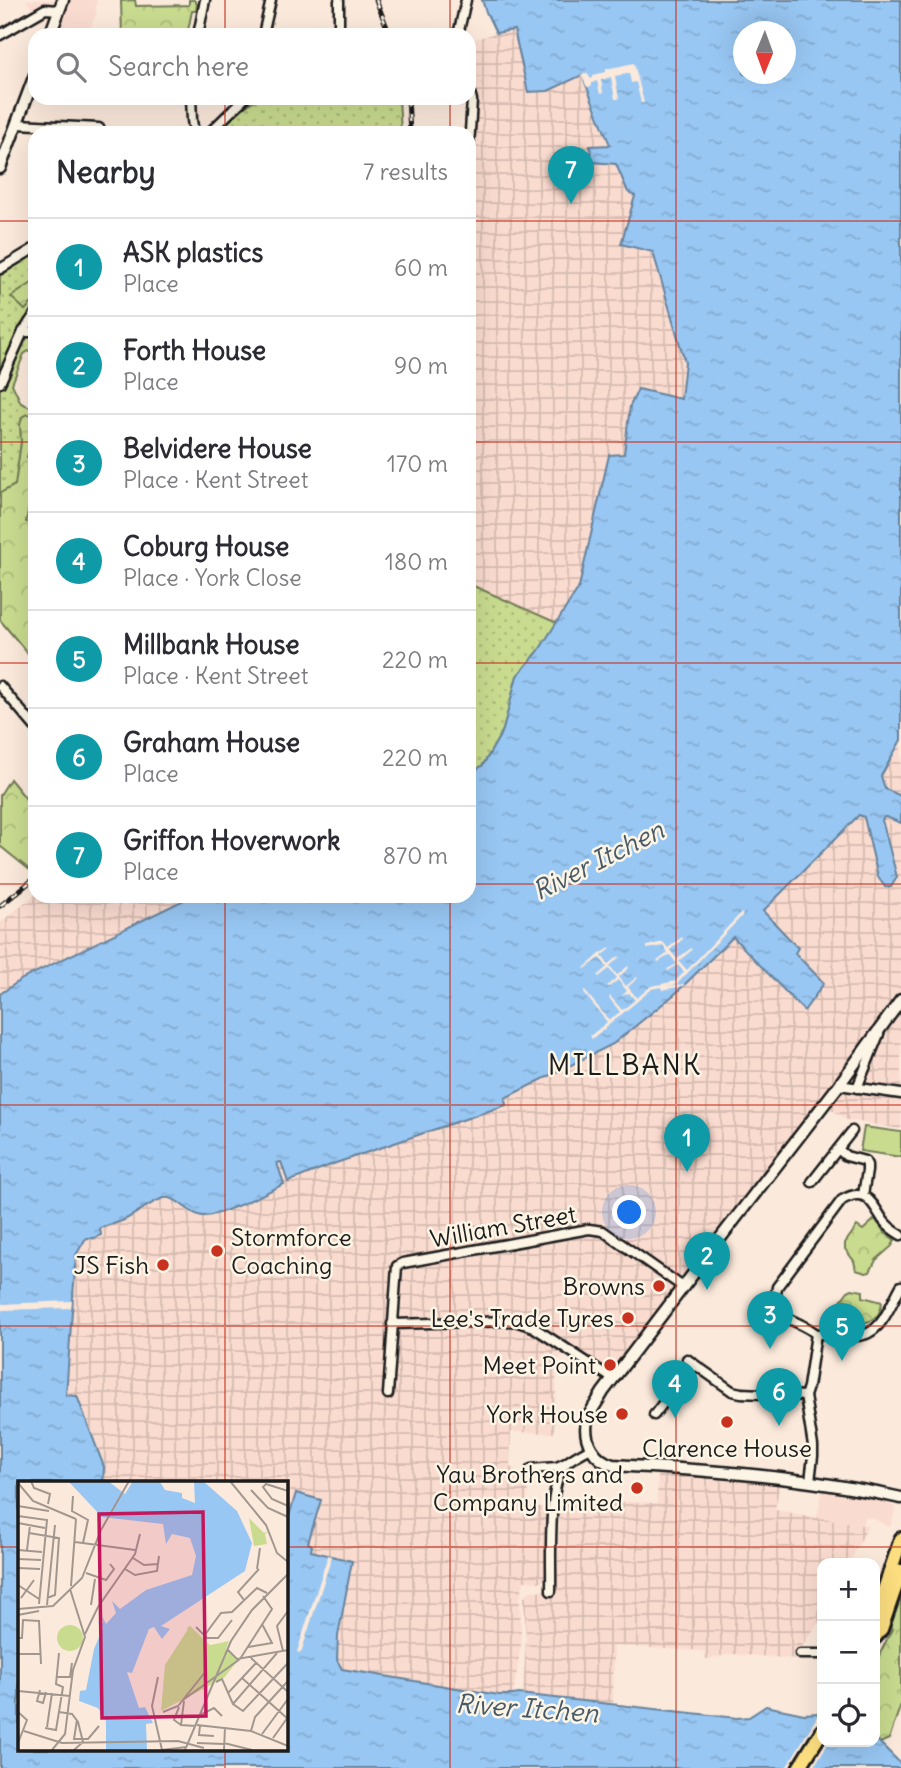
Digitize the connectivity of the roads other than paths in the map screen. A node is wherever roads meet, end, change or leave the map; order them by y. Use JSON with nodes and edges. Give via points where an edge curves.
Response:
{"nodes":[{"id":1,"x":205,"y":0,"type":"edge"},
{"id":2,"x":271,"y":0,"type":"edge"},
{"id":3,"x":466,"y":0,"type":"edge"},
{"id":4,"x":339,"y":1,"type":"edge"},
{"id":5,"x":61,"y":5,"type":"edge"},
{"id":6,"x":53,"y":28,"type":"edge"},
{"id":7,"x":199,"y":28,"type":"edge"},
{"id":8,"x":265,"y":28,"type":"edge"},
{"id":9,"x":339,"y":28,"type":"edge"},
{"id":10,"x":460,"y":28,"type":"edge"},
{"id":11,"x":0,"y":35,"type":"edge"},
{"id":12,"x":28,"y":94,"type":"edge"},
{"id":13,"x":191,"y":105,"type":"edge"},
{"id":14,"x":238,"y":105,"type":"edge"},
{"id":15,"x":472,"y":105,"type":"edge"},
{"id":16,"x":17,"y":124,"type":"junction"},
{"id":17,"x":58,"y":126,"type":"edge"},
{"id":18,"x":192,"y":126,"type":"edge"},
{"id":19,"x":216,"y":126,"type":"edge"},
{"id":20,"x":470,"y":126,"type":"edge"},
{"id":21,"x":0,"y":168,"type":"edge"},
{"id":22,"x":28,"y":252,"type":"edge"},
{"id":23,"x":0,"y":270,"type":"edge"},
{"id":24,"x":28,"y":324,"type":"edge"},
{"id":25,"x":23,"y":332,"type":"junction"},
{"id":26,"x":28,"y":332,"type":"edge"},
{"id":27,"x":0,"y":383,"type":"edge"},
{"id":28,"x":0,"y":686,"type":"edge"},
{"id":29,"x":7,"y":694,"type":"junction"},
{"id":30,"x":0,"y":703,"type":"edge"},
{"id":31,"x":28,"y":719,"type":"edge"},
{"id":32,"x":901,"y":1000,"type":"edge"},
{"id":33,"x":882,"y":1028,"type":"junction"},
{"id":34,"x":839,"y":1085,"type":"junction"},
{"id":35,"x":858,"y":1088,"type":"junction"},
{"id":36,"x":901,"y":1094,"type":"edge"},
{"id":37,"x":852,"y":1131,"type":"dead end"},
{"id":38,"x":838,"y":1149,"type":"junction"},
{"id":39,"x":812,"y":1182,"type":"dead end"},
{"id":40,"x":863,"y":1195,"type":"junction"},
{"id":41,"x":901,"y":1235,"type":"edge"},
{"id":42,"x":683,"y":1286,"type":"junction"},
{"id":43,"x":901,"y":1286,"type":"edge"},
{"id":44,"x":392,"y":1324,"type":"junction"},
{"id":45,"x":816,"y":1334,"type":"junction"},
{"id":46,"x":687,"y":1359,"type":"dead end"},
{"id":47,"x":695,"y":1366,"type":"junction"},
{"id":48,"x":613,"y":1379,"type":"junction"},
{"id":49,"x":388,"y":1394,"type":"dead end"},
{"id":50,"x":805,"y":1396,"type":"junction"},
{"id":51,"x":654,"y":1415,"type":"dead end"},
{"id":52,"x":591,"y":1448,"type":"junction"},
{"id":53,"x":566,"y":1463,"type":"junction"},
{"id":54,"x":531,"y":1469,"type":"dead end"},
{"id":55,"x":810,"y":1481,"type":"junction"},
{"id":56,"x":901,"y":1498,"type":"edge"},
{"id":57,"x":901,"y":1539,"type":"edge"},
{"id":58,"x":901,"y":1571,"type":"edge"},
{"id":59,"x":886,"y":1586,"type":"edge"},
{"id":60,"x":551,"y":1591,"type":"dead end"},
{"id":61,"x":880,"y":1603,"type":"edge"},
{"id":62,"x":880,"y":1630,"type":"edge"},
{"id":63,"x":800,"y":1654,"type":"dead end"},
{"id":64,"x":817,"y":1654,"type":"edge"},
{"id":65,"x":817,"y":1739,"type":"edge"},
{"id":66,"x":799,"y":1768,"type":"edge"}],
"edges":[{"from":1,"to":7,"type":"street"},
{"from":2,"to":8,"type":"street"},
{"from":3,"to":10,"type":"street"},
{"from":4,"to":9,"type":"street"},
{"from":5,"to":6,"type":"street"},
{"from":5,"to":11,"type":"street"},
{"from":12,"to":16,"type":"street"},
{"from":13,"to":18,"type":"street"},
{"from":14,"to":19,"type":"street"},
{"from":15,"to":20,"type":"street"},
{"from":16,"to":17,"type":"street"},
{"from":16,"to":21,"type":"street"},
{"from":22,"to":23,"type":"street"},
{"from":24,"to":25,"type":"street"},
{"from":25,"to":26,"type":"street"},
{"from":25,"to":27,"type":"street"},
{"from":28,"to":29,"type":"street"},
{"from":29,"to":30,"type":"street"},
{"from":29,"to":31,"type":"street"},
{"from":32,"to":33,"type":"street"},
{"from":33,"to":34,"type":"street"},
{"from":33,"to":35,"type":"street"},
{"from":34,"to":35,"type":"street"},
{"from":34,"to":42,"type":"street"},
{"from":35,"to":36,"type":"street"},
{"from":37,"to":38,"type":"street"},
{"from":38,"to":39,"type":"street"},
{"from":38,"to":40,"type":"street","via":[[865,1161]]},
{"from":40,"to":41,"type":"street"},
{"from":40,"to":45,"type":"street","via":[[842,1200],[777,1287],[780,1312]]},
{"from":42,"to":44,"type":"street","name":"William Street","via":[[603,1231],[589,1229],[402,1263],[397,1266]]},
{"from":42,"to":48,"type":"street"},
{"from":43,"to":45,"type":"street","via":[[871,1333]]},
{"from":44,"to":48,"type":"street","via":[[515,1321],[533,1326]]},
{"from":44,"to":49,"type":"street"},
{"from":45,"to":50,"type":"street"},
{"from":46,"to":47,"type":"street"},
{"from":47,"to":50,"type":"street","via":[[732,1391]]},
{"from":47,"to":51,"type":"street"},
{"from":48,"to":52,"type":"street","via":[[587,1422]]},
{"from":50,"to":55,"type":"street","via":[[813,1446]]},
{"from":52,"to":53,"type":"street"},
{"from":52,"to":55,"type":"street","via":[[613,1465]]},
{"from":53,"to":54,"type":"street"},
{"from":53,"to":60,"type":"street","via":[[553,1494]]},
{"from":55,"to":56,"type":"street"},
{"from":57,"to":59,"type":"main road"},
{"from":58,"to":59,"type":"main road"},
{"from":59,"to":61,"type":"main road"},
{"from":59,"to":62,"type":"main road"},
{"from":63,"to":64,"type":"street"},
{"from":65,"to":66,"type":"main road"}]}
